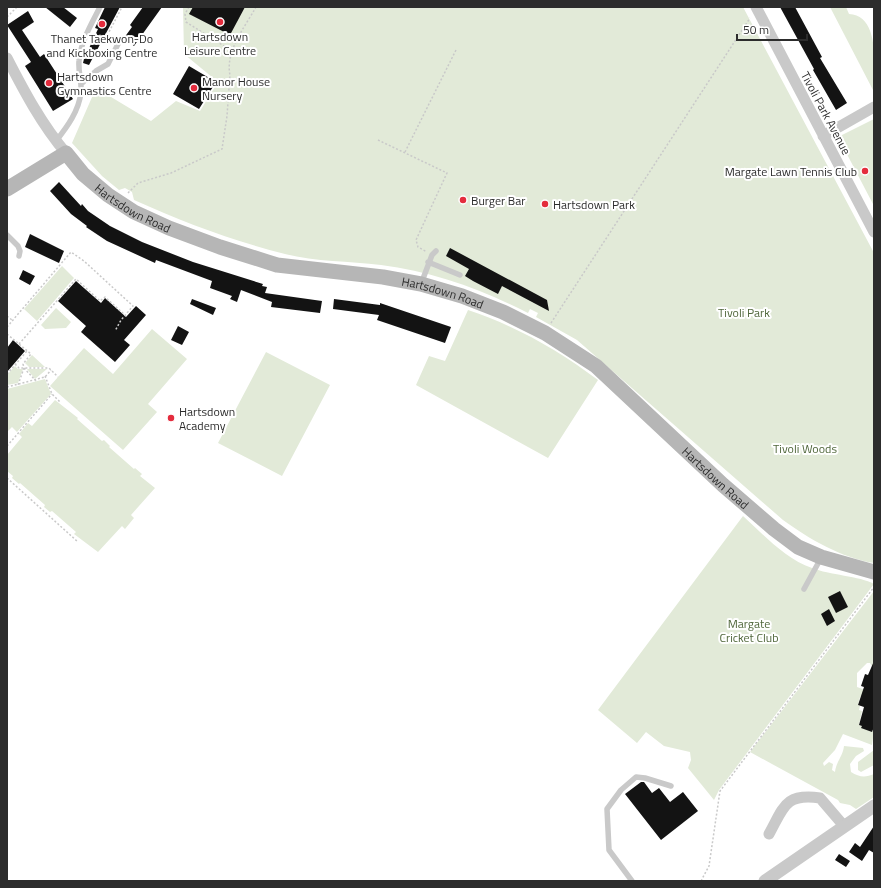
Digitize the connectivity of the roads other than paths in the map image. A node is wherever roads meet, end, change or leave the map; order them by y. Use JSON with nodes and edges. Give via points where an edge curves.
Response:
{"nodes":[{"id":1,"x":100,"y":7,"type":"edge"},
{"id":2,"x":757,"y":9,"type":"edge"},
{"id":3,"x":120,"y":40,"type":"dead end"},
{"id":4,"x":7,"y":58,"type":"edge"},
{"id":5,"x":81,"y":84,"type":"junction"},
{"id":6,"x":874,"y":107,"type":"edge"},
{"id":7,"x":823,"y":136,"type":"junction"},
{"id":8,"x":56,"y":141,"type":"junction"},
{"id":9,"x":66,"y":153,"type":"junction"},
{"id":10,"x":7,"y":189,"type":"edge"},
{"id":11,"x":874,"y":232,"type":"edge"},
{"id":12,"x":7,"y":235,"type":"edge"},
{"id":13,"x":434,"y":253,"type":"road end"},
{"id":14,"x":19,"y":256,"type":"dead end"},
{"id":15,"x":428,"y":262,"type":"junction"},
{"id":16,"x":460,"y":275,"type":"dead end"},
{"id":17,"x":421,"y":284,"type":"junction"},
{"id":18,"x":821,"y":558,"type":"junction"},
{"id":19,"x":874,"y":572,"type":"edge"},
{"id":20,"x":804,"y":589,"type":"dead end"},
{"id":21,"x":671,"y":786,"type":"dead end"},
{"id":22,"x":874,"y":806,"type":"edge"},
{"id":23,"x":844,"y":826,"type":"junction"},
{"id":24,"x":769,"y":834,"type":"dead end"},
{"id":25,"x":632,"y":881,"type":"edge"},
{"id":26,"x":765,"y":881,"type":"edge"}],
"edges":[{"from":1,"to":5,"type":"lane","via":[[82,49],[79,62]]},
{"from":2,"to":7,"type":"street","name":"Tivoli Park Avenue"},
{"from":3,"to":5,"type":"lane","via":[[108,64]]},
{"from":4,"to":8,"type":"street","name":"Hartsdown Road"},
{"from":5,"to":8,"type":"lane","via":[[76,109],[69,124]]},
{"from":6,"to":7,"type":"street"},
{"from":7,"to":11,"type":"street","name":"Tivoli Park Avenue"},
{"from":8,"to":9,"type":"street","name":"Hartsdown Road"},
{"from":9,"to":10,"type":"main road"},
{"from":9,"to":17,"type":"main road","name":"Hartsdown Road","via":[[91,182],[120,204],[169,228],[220,247],[277,265],[383,276]]},
{"from":12,"to":14,"type":"lane","via":[[18,246]]},
{"from":13,"to":15,"type":"lane"},
{"from":15,"to":16,"type":"lane"},
{"from":15,"to":17,"type":"lane"},
{"from":17,"to":18,"type":"main road","name":"Hartsdown Road","via":[[503,312],[545,333],[596,366],[774,529],[798,547]]},
{"from":18,"to":19,"type":"main road","name":"Hartsdown Road"},
{"from":18,"to":20,"type":"lane"},
{"from":21,"to":25,"type":"lane","via":[[636,777],[621,790],[607,809],[609,850]]},
{"from":22,"to":23,"type":"street"},
{"from":23,"to":24,"type":"street","via":[[820,798],[795,797],[788,802]]},
{"from":23,"to":26,"type":"street"}]}
